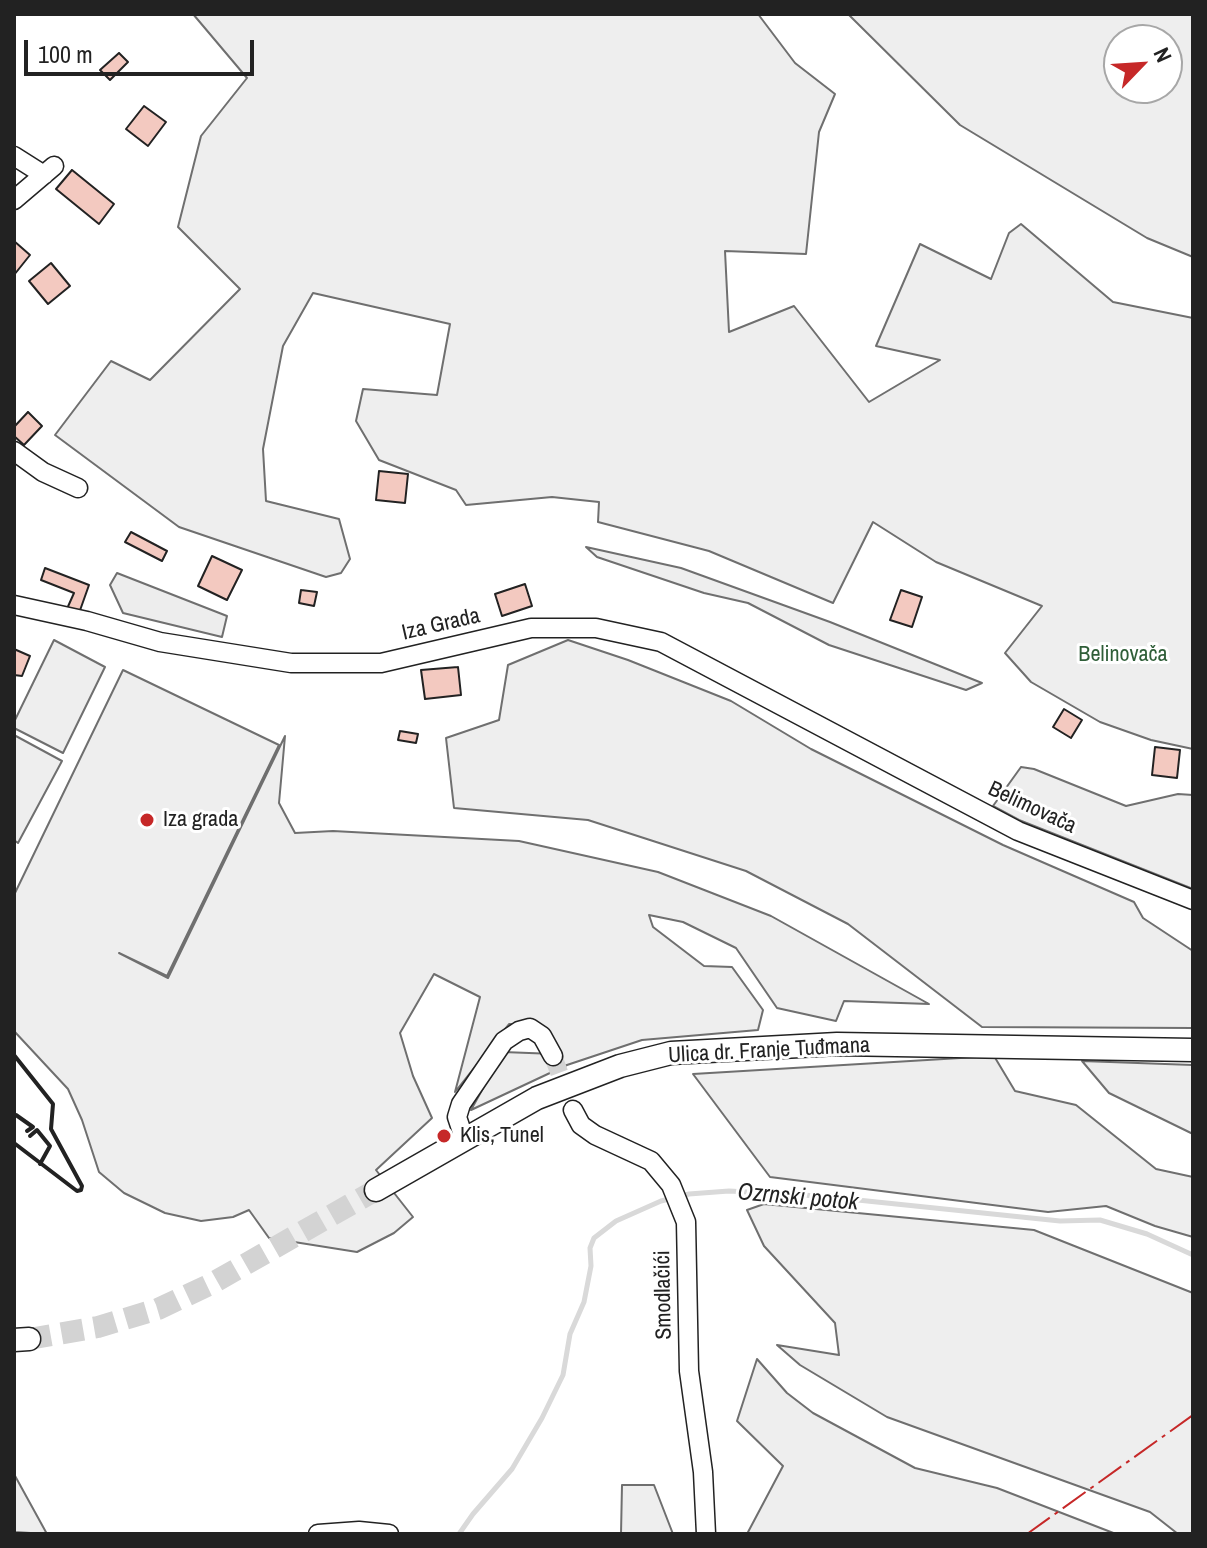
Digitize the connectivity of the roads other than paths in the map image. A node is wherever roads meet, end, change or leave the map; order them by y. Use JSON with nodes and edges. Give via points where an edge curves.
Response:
{"nodes":[{"id":1,"x":14,"y":156,"type":"edge"},
{"id":2,"x":14,"y":200,"type":"edge"},
{"id":3,"x":14,"y":451,"type":"edge"},
{"id":4,"x":78,"y":488,"type":"dead end"},
{"id":5,"x":14,"y":605,"type":"edge"},
{"id":6,"x":857,"y":745,"type":"joint"},
{"id":7,"x":1193,"y":900,"type":"edge"},
{"id":8,"x":1193,"y":1050,"type":"edge"},
{"id":9,"x":553,"y":1056,"type":"tunnel mouth"},
{"id":10,"x":573,"y":1110,"type":"tunnel mouth"},
{"id":11,"x":464,"y":1138,"type":"junction"},
{"id":12,"x":376,"y":1190,"type":"tunnel mouth"},
{"id":13,"x":318,"y":1534,"type":"edge"},
{"id":14,"x":389,"y":1534,"type":"edge"},
{"id":15,"x":706,"y":1534,"type":"edge"}],
"edges":[{"from":1,"to":2,"type":"street","via":[[49,171]]},
{"from":3,"to":4,"type":"street"},
{"from":5,"to":6,"type":"street","name":"Iza Grada","via":[[160,642],[291,663],[381,663],[531,628],[596,628],[661,642]]},
{"from":6,"to":7,"type":"street","name":"Belimovača","via":[[1018,831]]},
{"from":8,"to":11,"type":"main road","name":"Ulica dr. Franje Tuđmana","via":[[837,1044],[671,1053],[579,1080]]},
{"from":9,"to":11,"type":"street","via":[[542,1036],[530,1028],[504,1041],[461,1104],[457,1117]]},
{"from":10,"to":15,"type":"street","name":"Smodlačići","via":[[595,1135],[651,1161],[671,1185],[686,1222],[689,1371]]},
{"from":11,"to":12,"type":"main road","name":"Ulica dr. Franje Tuđmana"},
{"from":13,"to":14,"type":"street"}]}
